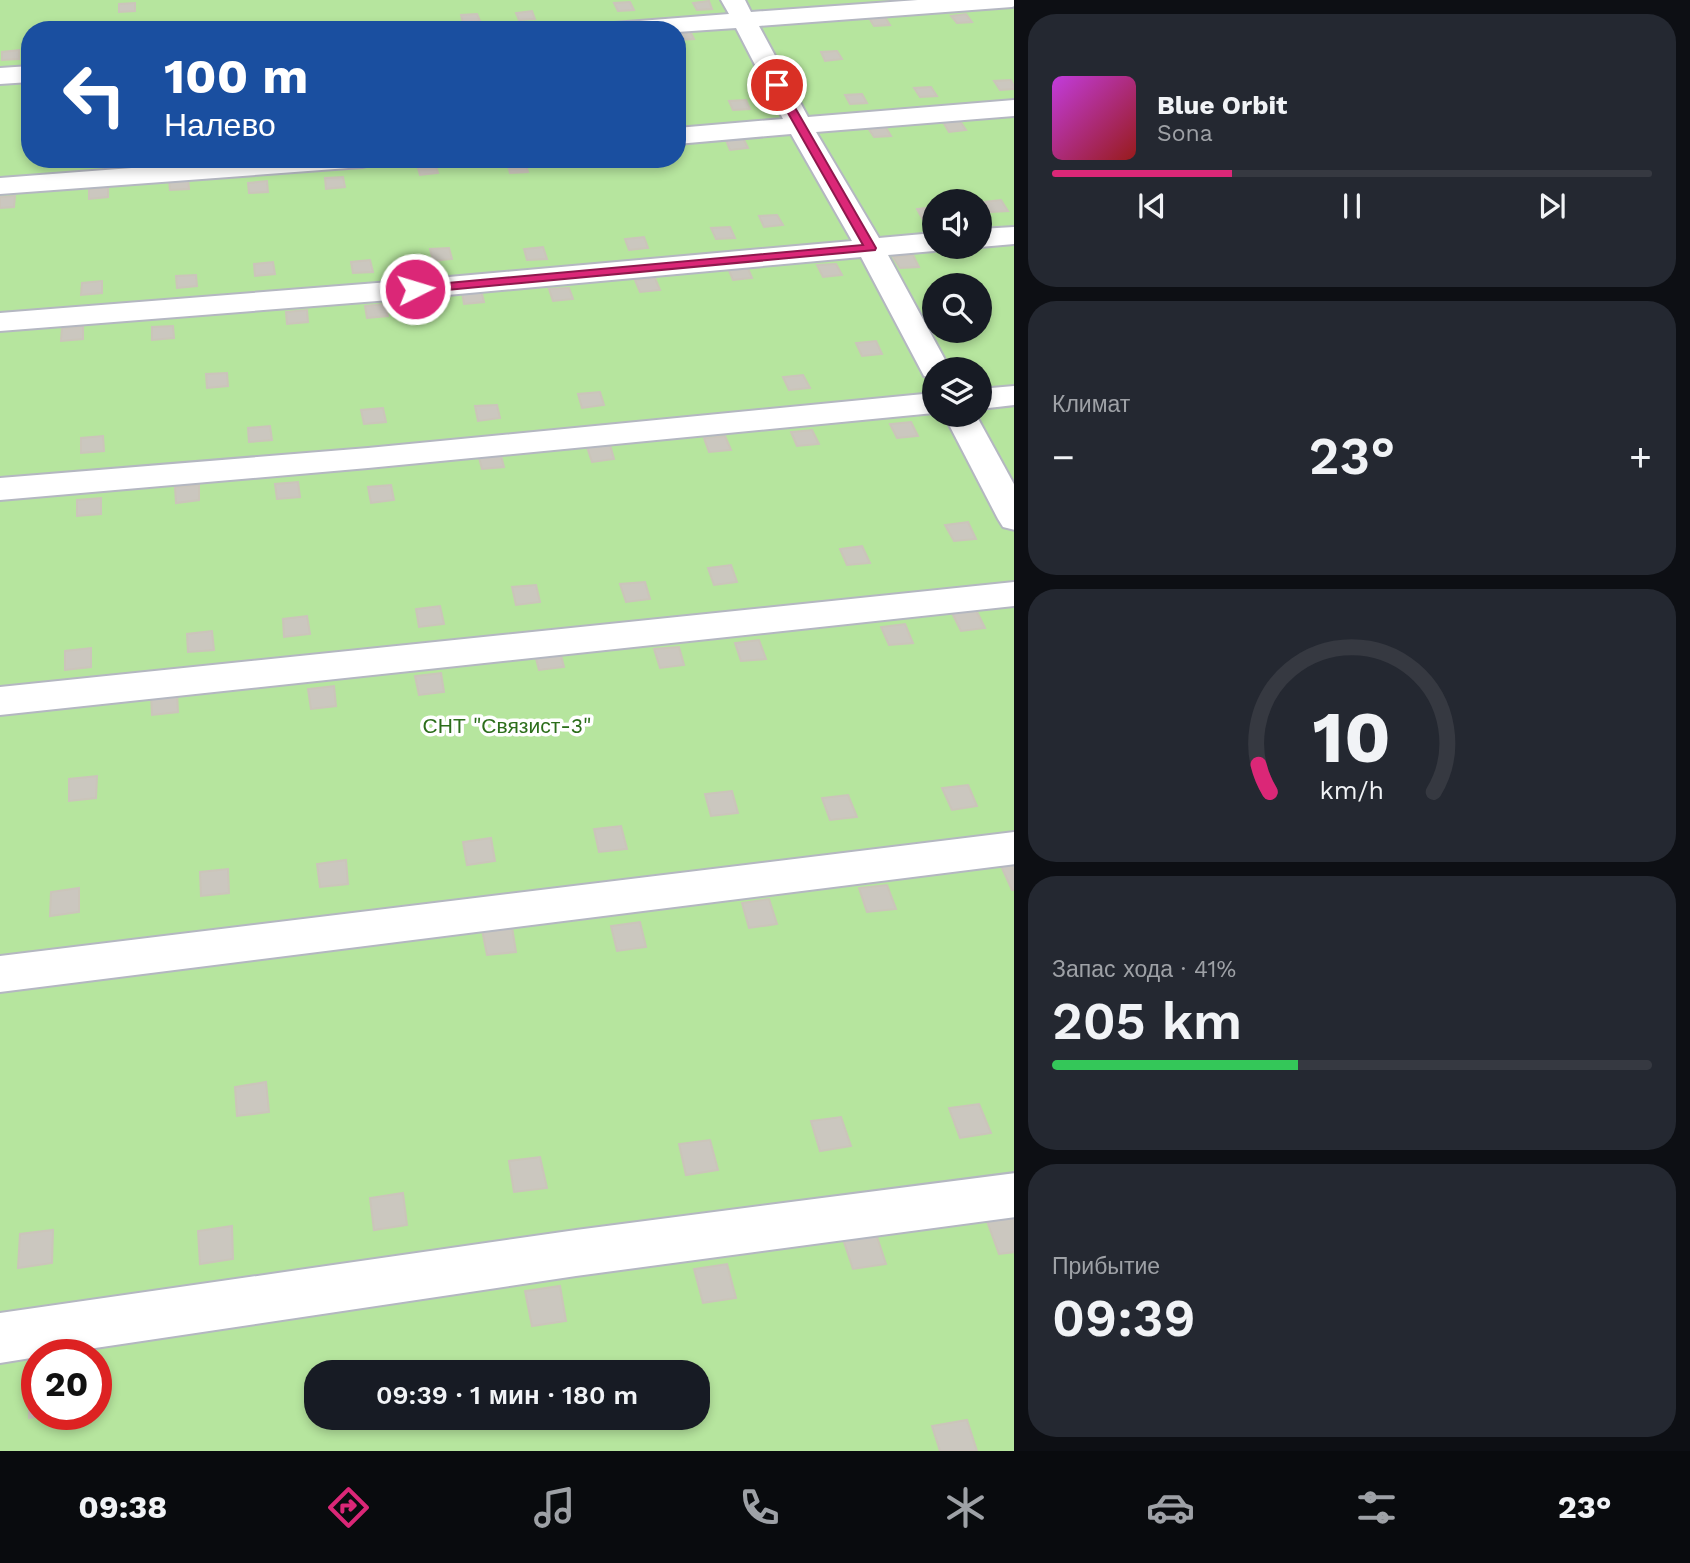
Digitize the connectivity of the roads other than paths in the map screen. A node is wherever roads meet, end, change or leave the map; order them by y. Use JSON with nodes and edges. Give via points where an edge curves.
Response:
{"nodes":[{"id":1,"x":1012,"y":0,"type":"edge"},
{"id":2,"x":737,"y":10,"type":"edge"},
{"id":3,"x":669,"y":21,"type":"edge"},
{"id":4,"x":21,"y":75,"type":"edge"},
{"id":5,"x":0,"y":76,"type":"edge"},
{"id":6,"x":1014,"y":108,"type":"edge"},
{"id":7,"x":800,"y":127,"type":"junction"},
{"id":8,"x":686,"y":135,"type":"edge"},
{"id":9,"x":241,"y":168,"type":"edge"},
{"id":10,"x":0,"y":186,"type":"edge"},
{"id":11,"x":1014,"y":235,"type":"edge"},
{"id":12,"x":992,"y":237,"type":"edge"},
{"id":13,"x":922,"y":243,"type":"edge"},
{"id":14,"x":870,"y":248,"type":"junction"},
{"id":15,"x":0,"y":322,"type":"edge"},
{"id":16,"x":929,"y":357,"type":"edge"},
{"id":17,"x":1014,"y":395,"type":"edge"},
{"id":18,"x":992,"y":398,"type":"edge"},
{"id":19,"x":922,"y":404,"type":"edge"},
{"id":20,"x":966,"y":427,"type":"edge"},
{"id":21,"x":0,"y":489,"type":"edge"},
{"id":22,"x":1014,"y":519,"type":"edge"},
{"id":23,"x":1014,"y":594,"type":"edge"},
{"id":24,"x":0,"y":701,"type":"edge"},
{"id":25,"x":1014,"y":848,"type":"edge"},
{"id":26,"x":0,"y":974,"type":"edge"},
{"id":27,"x":1014,"y":1195,"type":"edge"},
{"id":28,"x":0,"y":1338,"type":"edge"}],
"edges":[{"from":1,"to":2,"type":"lane"},
{"from":2,"to":3,"type":"lane"},
{"from":2,"to":7,"type":"lane"},
{"from":4,"to":5,"type":"lane"},
{"from":6,"to":7,"type":"lane"},
{"from":7,"to":8,"type":"lane"},
{"from":7,"to":14,"type":"lane"},
{"from":9,"to":10,"type":"lane"},
{"from":11,"to":12,"type":"lane"},
{"from":13,"to":14,"type":"lane"},
{"from":14,"to":15,"type":"lane"},
{"from":14,"to":16,"type":"lane"},
{"from":17,"to":18,"type":"lane"},
{"from":19,"to":21,"type":"lane"},
{"from":20,"to":22,"type":"lane"},
{"from":23,"to":24,"type":"lane"},
{"from":25,"to":26,"type":"lane"},
{"from":27,"to":28,"type":"lane","via":[[590,1251]]}]}
